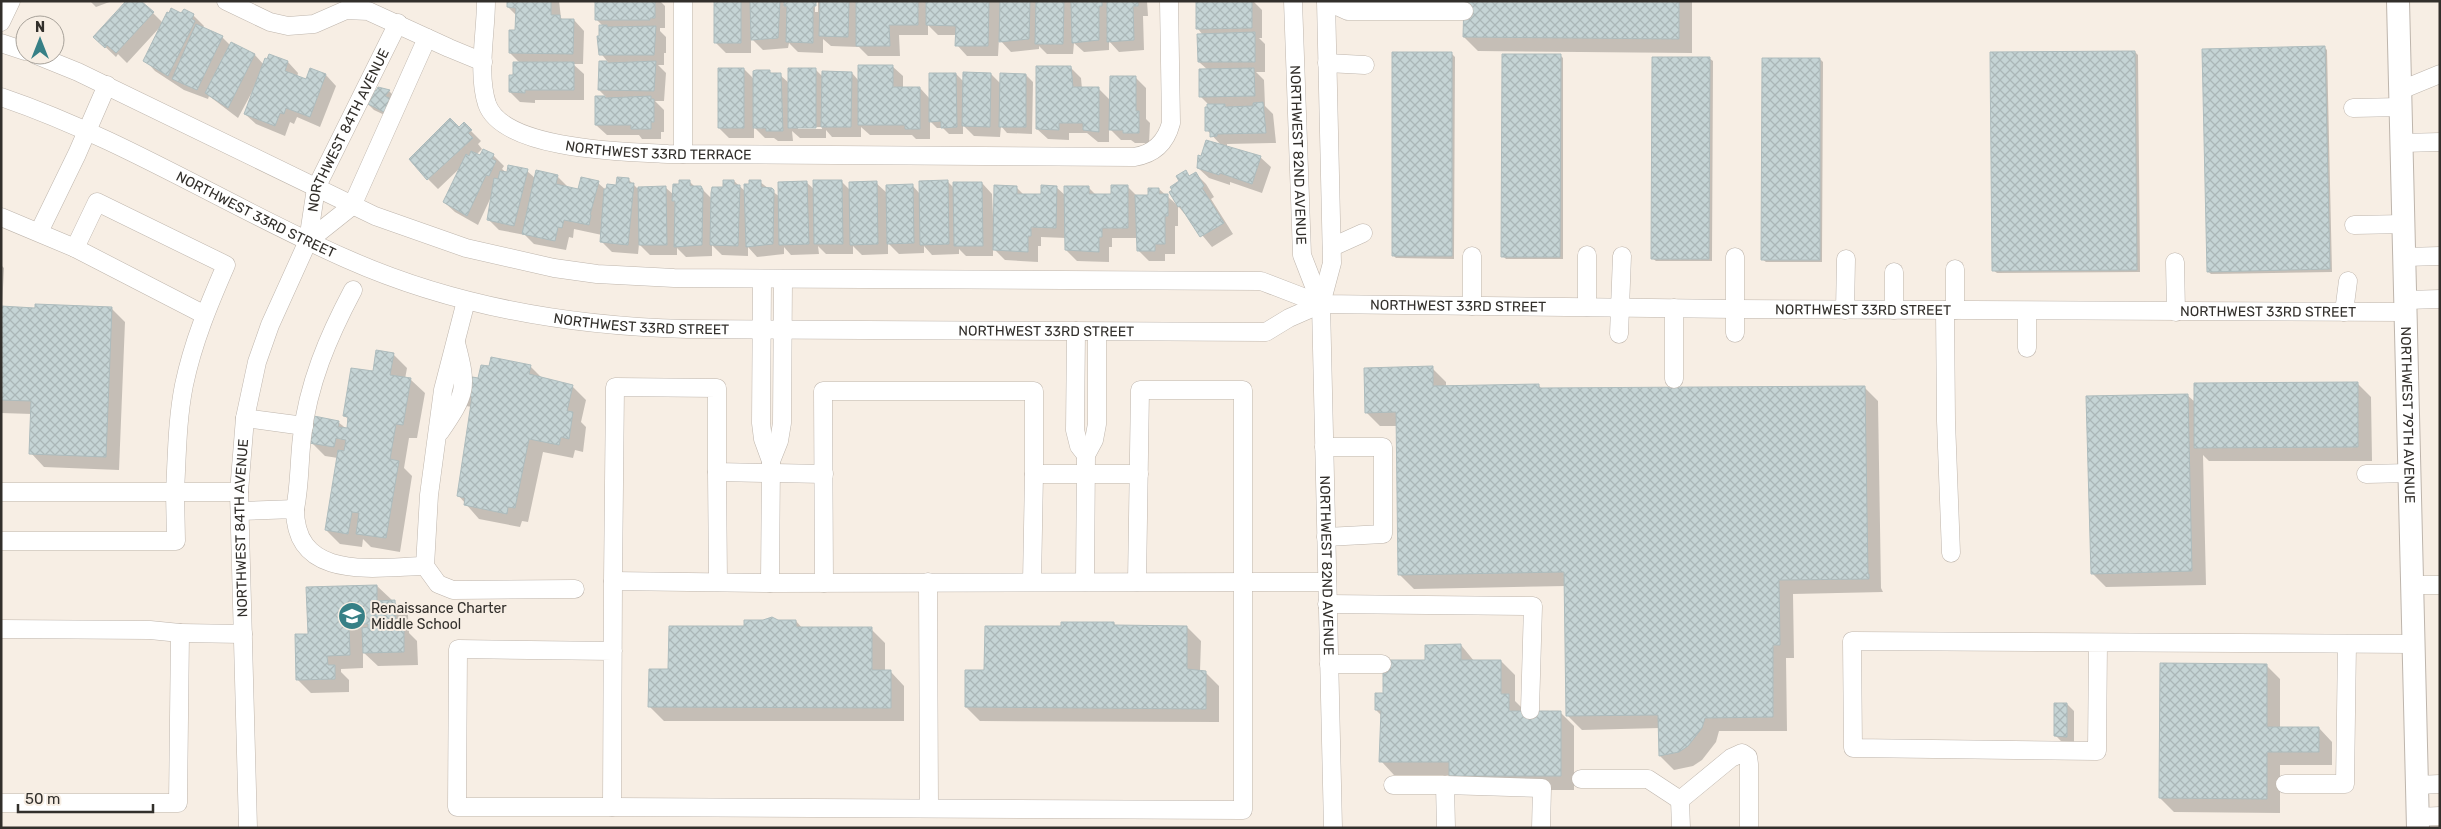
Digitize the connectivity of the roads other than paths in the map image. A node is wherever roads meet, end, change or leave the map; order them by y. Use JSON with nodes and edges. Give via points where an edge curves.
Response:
{"nodes":[{"id":1,"x":11,"y":1,"type":"edge"},
{"id":2,"x":226,"y":1,"type":"edge"},
{"id":3,"x":486,"y":1,"type":"edge"},
{"id":4,"x":682,"y":1,"type":"edge"},
{"id":5,"x":1169,"y":1,"type":"edge"},
{"id":6,"x":1293,"y":1,"type":"edge"},
{"id":7,"x":1326,"y":1,"type":"edge"},
{"id":8,"x":2398,"y":1,"type":"edge"},
{"id":9,"x":370,"y":6,"type":"edge"},
{"id":10,"x":1464,"y":11,"type":"dead end"},
{"id":11,"x":1,"y":22,"type":"edge"},
{"id":12,"x":398,"y":23,"type":"junction"},
{"id":13,"x":427,"y":38,"type":"junction"},
{"id":14,"x":1,"y":43,"type":"edge"},
{"id":15,"x":15,"y":48,"type":"edge"},
{"id":16,"x":484,"y":62,"type":"junction"},
{"id":17,"x":1327,"y":63,"type":"junction"},
{"id":18,"x":1365,"y":64,"type":"dead end"},
{"id":19,"x":60,"y":65,"type":"edge"},
{"id":20,"x":2440,"y":74,"type":"edge"},
{"id":21,"x":107,"y":85,"type":"junction"},
{"id":22,"x":1,"y":97,"type":"edge"},
{"id":23,"x":2401,"y":98,"type":"junction"},
{"id":24,"x":2353,"y":108,"type":"dead end"},
{"id":25,"x":87,"y":132,"type":"junction"},
{"id":26,"x":2440,"y":142,"type":"edge"},
{"id":27,"x":2402,"y":143,"type":"junction"},
{"id":28,"x":682,"y":154,"type":"junction"},
{"id":29,"x":316,"y":188,"type":"junction"},
{"id":30,"x":352,"y":206,"type":"junction"},
{"id":31,"x":1,"y":217,"type":"edge"},
{"id":32,"x":2404,"y":224,"type":"junction"},
{"id":33,"x":2354,"y":225,"type":"dead end"},
{"id":34,"x":39,"y":232,"type":"junction"},
{"id":35,"x":1363,"y":233,"type":"dead end"},
{"id":36,"x":308,"y":241,"type":"junction"},
{"id":37,"x":1332,"y":247,"type":"junction"},
{"id":38,"x":75,"y":248,"type":"junction"},
{"id":39,"x":1587,"y":255,"type":"dead end"},
{"id":40,"x":1472,"y":256,"type":"dead end"},
{"id":41,"x":1622,"y":256,"type":"dead end"},
{"id":42,"x":2440,"y":256,"type":"edge"},
{"id":43,"x":1735,"y":257,"type":"dead end"},
{"id":44,"x":2405,"y":257,"type":"junction"},
{"id":45,"x":1846,"y":259,"type":"dead end"},
{"id":46,"x":2175,"y":262,"type":"dead end"},
{"id":47,"x":1956,"y":269,"type":"dead end"},
{"id":48,"x":1894,"y":272,"type":"dead end"},
{"id":49,"x":762,"y":279,"type":"junction"},
{"id":50,"x":783,"y":279,"type":"junction"},
{"id":51,"x":2348,"y":281,"type":"dead end"},
{"id":52,"x":353,"y":290,"type":"dead end"},
{"id":53,"x":2440,"y":299,"type":"edge"},
{"id":54,"x":466,"y":300,"type":"junction"},
{"id":55,"x":1321,"y":304,"type":"junction"},
{"id":56,"x":1472,"y":306,"type":"junction"},
{"id":57,"x":2406,"y":306,"type":"junction"},
{"id":58,"x":1587,"y":307,"type":"junction"},
{"id":59,"x":1620,"y":307,"type":"junction"},
{"id":60,"x":1674,"y":308,"type":"junction"},
{"id":61,"x":1735,"y":309,"type":"junction"},
{"id":62,"x":1845,"y":310,"type":"junction"},
{"id":63,"x":1894,"y":310,"type":"junction"},
{"id":64,"x":1950,"y":310,"type":"junction"},
{"id":65,"x":2027,"y":311,"type":"junction"},
{"id":66,"x":2176,"y":312,"type":"junction"},
{"id":67,"x":2344,"y":312,"type":"junction"},
{"id":68,"x":205,"y":315,"type":"junction"},
{"id":69,"x":762,"y":330,"type":"junction"},
{"id":70,"x":783,"y":330,"type":"junction"},
{"id":71,"x":1076,"y":331,"type":"junction"},
{"id":72,"x":1097,"y":332,"type":"junction"},
{"id":73,"x":1735,"y":333,"type":"dead end"},
{"id":74,"x":1619,"y":334,"type":"dead end"},
{"id":75,"x":2027,"y":348,"type":"dead end"},
{"id":76,"x":1674,"y":379,"type":"dead end"},
{"id":77,"x":245,"y":418,"type":"junction"},
{"id":78,"x":304,"y":426,"type":"junction"},
{"id":79,"x":1324,"y":448,"type":"junction"},
{"id":80,"x":1086,"y":455,"type":"junction"},
{"id":81,"x":771,"y":467,"type":"junction"},
{"id":82,"x":717,"y":472,"type":"junction"},
{"id":83,"x":2410,"y":473,"type":"junction"},
{"id":84,"x":824,"y":474,"type":"junction"},
{"id":85,"x":1034,"y":474,"type":"junction"},
{"id":86,"x":1085,"y":474,"type":"junction"},
{"id":87,"x":1139,"y":474,"type":"junction"},
{"id":88,"x":2366,"y":474,"type":"dead end"},
{"id":89,"x":1,"y":492,"type":"edge"},
{"id":90,"x":176,"y":492,"type":"junction"},
{"id":91,"x":239,"y":492,"type":"junction"},
{"id":92,"x":296,"y":509,"type":"junction"},
{"id":93,"x":240,"y":511,"type":"junction"},
{"id":94,"x":1326,"y":536,"type":"junction"},
{"id":95,"x":1,"y":541,"type":"edge"},
{"id":96,"x":1951,"y":553,"type":"dead end"},
{"id":97,"x":425,"y":566,"type":"junction"},
{"id":98,"x":613,"y":581,"type":"junction"},
{"id":99,"x":718,"y":582,"type":"junction"},
{"id":100,"x":928,"y":582,"type":"junction"},
{"id":101,"x":1032,"y":582,"type":"junction"},
{"id":102,"x":1085,"y":582,"type":"junction"},
{"id":103,"x":1137,"y":582,"type":"junction"},
{"id":104,"x":1242,"y":582,"type":"junction"},
{"id":105,"x":1327,"y":582,"type":"junction"},
{"id":106,"x":770,"y":583,"type":"junction"},
{"id":107,"x":824,"y":583,"type":"junction"},
{"id":108,"x":2412,"y":584,"type":"junction"},
{"id":109,"x":2440,"y":584,"type":"edge"},
{"id":110,"x":575,"y":589,"type":"dead end"},
{"id":111,"x":1327,"y":604,"type":"junction"},
{"id":112,"x":1,"y":630,"type":"edge"},
{"id":113,"x":180,"y":633,"type":"junction"},
{"id":114,"x":243,"y":634,"type":"junction"},
{"id":115,"x":2098,"y":643,"type":"junction"},
{"id":116,"x":2347,"y":644,"type":"junction"},
{"id":117,"x":2414,"y":644,"type":"junction"},
{"id":118,"x":613,"y":651,"type":"junction"},
{"id":119,"x":1329,"y":664,"type":"junction"},
{"id":120,"x":1382,"y":664,"type":"dead end"},
{"id":121,"x":1530,"y":710,"type":"dead end"},
{"id":122,"x":1580,"y":778,"type":"dead end"},
{"id":123,"x":2284,"y":784,"type":"dead end"},
{"id":124,"x":2440,"y":784,"type":"edge"},
{"id":125,"x":1393,"y":785,"type":"dead end"},
{"id":126,"x":1445,"y":785,"type":"junction"},
{"id":127,"x":2417,"y":785,"type":"junction"},
{"id":128,"x":1680,"y":800,"type":"junction"},
{"id":129,"x":1,"y":803,"type":"edge"},
{"id":130,"x":612,"y":807,"type":"junction"},
{"id":131,"x":929,"y":808,"type":"junction"},
{"id":132,"x":2425,"y":820,"type":"edge"},
{"id":133,"x":248,"y":828,"type":"edge"},
{"id":134,"x":1333,"y":828,"type":"edge"},
{"id":135,"x":1446,"y":828,"type":"edge"},
{"id":136,"x":1541,"y":828,"type":"edge"},
{"id":137,"x":1681,"y":828,"type":"edge"},
{"id":138,"x":1749,"y":828,"type":"edge"}],
"edges":[{"from":1,"to":11,"type":"street"},
{"from":2,"to":9,"type":"street","via":[[270,22],[288,26],[314,24],[346,10]]},
{"from":3,"to":16,"type":"street"},
{"from":4,"to":28,"type":"street"},
{"from":5,"to":28,"type":"street","name":"NORTHWEST 33RD TERRACE","via":[[1172,118],[1168,133],[1149,153],[1134,157]]},
{"from":6,"to":55,"type":"street","name":"NORTHWEST 82ND AVENUE","via":[[1302,255]]},
{"from":7,"to":10,"type":"street","via":[[1348,11]]},
{"from":7,"to":17,"type":"street","name":"NORTHWEST 82ND AVENUE"},
{"from":8,"to":23,"type":"main road","name":"NORTHWEST 79TH AVENUE"},
{"from":9,"to":12,"type":"street"},
{"from":12,"to":13,"type":"street"},
{"from":12,"to":29,"type":"street","name":"NORTHWEST 84TH AVENUE"},
{"from":13,"to":16,"type":"street"},
{"from":13,"to":30,"type":"street","name":"NORTHWEST 84TH AVENUE"},
{"from":14,"to":15,"type":"street"},
{"from":16,"to":28,"type":"street","name":"NORTHWEST 33RD TERRACE","via":[[484,93],[490,111],[513,131],[540,140],[600,149]]},
{"from":17,"to":18,"type":"street"},
{"from":17,"to":37,"type":"street","name":"NORTHWEST 82ND AVENUE"},
{"from":19,"to":21,"type":"street","name":"NORTHWEST 33RD STREET"},
{"from":20,"to":23,"type":"street"},
{"from":21,"to":25,"type":"street"},
{"from":21,"to":29,"type":"street","name":"NORTHWEST 33RD STREET"},
{"from":22,"to":25,"type":"street","name":"NORTHWEST 33RD STREET"},
{"from":23,"to":24,"type":"street"},
{"from":23,"to":27,"type":"main road","name":"NORTHWEST 79TH AVENUE"},
{"from":25,"to":34,"type":"street"},
{"from":25,"to":36,"type":"street","name":"NORTHWEST 33RD STREET"},
{"from":26,"to":27,"type":"street"},
{"from":27,"to":32,"type":"main road","name":"NORTHWEST 79TH AVENUE"},
{"from":29,"to":30,"type":"street","name":"NORTHWEST 33RD STREET"},
{"from":29,"to":36,"type":"street","name":"NORTHWEST 84TH AVENUE"},
{"from":30,"to":36,"type":"street","name":"NORTHWEST 84TH AVENUE"},
{"from":30,"to":49,"type":"street","name":"NORTHWEST 33RD STREET","via":[[441,240],[554,268],[636,277]]},
{"from":31,"to":34,"type":"street"},
{"from":32,"to":33,"type":"street"},
{"from":32,"to":44,"type":"main road","name":"NORTHWEST 79TH AVENUE"},
{"from":34,"to":38,"type":"street"},
{"from":35,"to":37,"type":"street"},
{"from":36,"to":54,"type":"street","name":"NORTHWEST 33RD STREET","via":[[391,277]]},
{"from":36,"to":77,"type":"street","name":"NORTHWEST 84TH AVENUE","via":[[270,325],[257,362]]},
{"from":37,"to":55,"type":"street","name":"NORTHWEST 82ND AVENUE","via":[[1332,263]]},
{"from":38,"to":68,"type":"street"},
{"from":38,"to":68,"type":"street","via":[[97,202],[226,264]]},
{"from":39,"to":58,"type":"street"},
{"from":40,"to":56,"type":"street"},
{"from":41,"to":59,"type":"street"},
{"from":42,"to":44,"type":"street"},
{"from":43,"to":61,"type":"street"},
{"from":44,"to":57,"type":"main road","name":"NORTHWEST 79TH AVENUE"},
{"from":45,"to":62,"type":"street"},
{"from":46,"to":66,"type":"street"},
{"from":47,"to":64,"type":"street"},
{"from":48,"to":63,"type":"street"},
{"from":49,"to":50,"type":"street","name":"NORTHWEST 33RD STREET"},
{"from":49,"to":69,"type":"street"},
{"from":50,"to":55,"type":"street","name":"NORTHWEST 33RD STREET","via":[[1261,282]]},
{"from":50,"to":70,"type":"street"},
{"from":51,"to":67,"type":"street"},
{"from":52,"to":78,"type":"street","via":[[318,364]]},
{"from":53,"to":57,"type":"street","name":"NORTHWEST 33RD STREET"},
{"from":54,"to":69,"type":"street","name":"NORTHWEST 33RD STREET","via":[[528,315],[598,325]]},
{"from":54,"to":97,"type":"street","via":[[456,343],[464,373],[463,392],[460,403],[438,434],[429,495]]},
{"from":55,"to":56,"type":"street","name":"NORTHWEST 33RD STREET"},
{"from":55,"to":72,"type":"street","name":"NORTHWEST 33RD STREET","via":[[1266,332]]},
{"from":55,"to":79,"type":"street","name":"NORTHWEST 82ND AVENUE"},
{"from":56,"to":58,"type":"street","name":"NORTHWEST 33RD STREET"},
{"from":57,"to":67,"type":"street","name":"NORTHWEST 33RD STREET"},
{"from":57,"to":83,"type":"main road","name":"NORTHWEST 79TH AVENUE"},
{"from":58,"to":59,"type":"street","name":"NORTHWEST 33RD STREET"},
{"from":59,"to":60,"type":"street","name":"NORTHWEST 33RD STREET"},
{"from":59,"to":74,"type":"street"},
{"from":60,"to":61,"type":"street","name":"NORTHWEST 33RD STREET"},
{"from":60,"to":76,"type":"street"},
{"from":61,"to":62,"type":"street","name":"NORTHWEST 33RD STREET"},
{"from":61,"to":73,"type":"street"},
{"from":62,"to":63,"type":"street","name":"NORTHWEST 33RD STREET"},
{"from":63,"to":64,"type":"street","name":"NORTHWEST 33RD STREET"},
{"from":64,"to":65,"type":"street","name":"NORTHWEST 33RD STREET"},
{"from":64,"to":96,"type":"street","via":[[1946,421]]},
{"from":65,"to":66,"type":"street","name":"NORTHWEST 33RD STREET"},
{"from":65,"to":75,"type":"street"},
{"from":66,"to":67,"type":"street","name":"NORTHWEST 33RD STREET"},
{"from":68,"to":90,"type":"street","via":[[184,387]]},
{"from":69,"to":70,"type":"street","name":"NORTHWEST 33RD STREET"},
{"from":69,"to":81,"type":"street","via":[[760,423]]},
{"from":70,"to":71,"type":"street","name":"NORTHWEST 33RD STREET"},
{"from":70,"to":81,"type":"street","via":[[782,423]]},
{"from":71,"to":72,"type":"street","name":"NORTHWEST 33RD STREET"},
{"from":71,"to":80,"type":"street","via":[[1075,430],[1078,446]]},
{"from":72,"to":80,"type":"street","via":[[1097,424],[1094,440]]},
{"from":77,"to":78,"type":"street"},
{"from":77,"to":91,"type":"street","name":"NORTHWEST 84TH AVENUE"},
{"from":78,"to":92,"type":"street"},
{"from":79,"to":94,"type":"street","name":"NORTHWEST 82ND AVENUE"},
{"from":79,"to":94,"type":"street","via":[[1382,447],[1383,534]]},
{"from":80,"to":86,"type":"street"},
{"from":81,"to":82,"type":"street"},
{"from":81,"to":84,"type":"street"},
{"from":81,"to":106,"type":"street"},
{"from":82,"to":98,"type":"street","via":[[717,388],[615,387]]},
{"from":82,"to":99,"type":"street"},
{"from":83,"to":88,"type":"street"},
{"from":83,"to":108,"type":"main road","name":"NORTHWEST 79TH AVENUE"},
{"from":84,"to":85,"type":"street","via":[[823,391],[876,390],[1034,391]]},
{"from":84,"to":107,"type":"street"},
{"from":85,"to":86,"type":"street"},
{"from":85,"to":101,"type":"street"},
{"from":86,"to":87,"type":"street"},
{"from":86,"to":102,"type":"street"},
{"from":87,"to":103,"type":"street"},
{"from":87,"to":104,"type":"street","via":[[1140,390],[1243,390]]},
{"from":89,"to":90,"type":"street"},
{"from":90,"to":91,"type":"street"},
{"from":90,"to":95,"type":"street","via":[[176,541]]},
{"from":91,"to":93,"type":"street","name":"NORTHWEST 84TH AVENUE"},
{"from":92,"to":93,"type":"street"},
{"from":92,"to":97,"type":"street","via":[[297,530],[302,541],[315,555],[330,564],[353,567]]},
{"from":93,"to":114,"type":"street","name":"NORTHWEST 84TH AVENUE"},
{"from":94,"to":105,"type":"street","name":"NORTHWEST 82ND AVENUE"},
{"from":97,"to":110,"type":"street","via":[[438,584],[453,590]]},
{"from":98,"to":99,"type":"street"},
{"from":98,"to":118,"type":"street"},
{"from":99,"to":106,"type":"street"},
{"from":100,"to":101,"type":"street"},
{"from":100,"to":107,"type":"street"},
{"from":100,"to":131,"type":"street"},
{"from":101,"to":102,"type":"street"},
{"from":102,"to":103,"type":"street"},
{"from":103,"to":104,"type":"street"},
{"from":104,"to":105,"type":"street"},
{"from":104,"to":131,"type":"street","via":[[1243,810]]},
{"from":105,"to":111,"type":"street","name":"NORTHWEST 82ND AVENUE"},
{"from":106,"to":107,"type":"street"},
{"from":108,"to":109,"type":"street"},
{"from":108,"to":117,"type":"main road","name":"NORTHWEST 79TH AVENUE"},
{"from":111,"to":119,"type":"street","name":"NORTHWEST 82ND AVENUE"},
{"from":111,"to":121,"type":"street","via":[[1532,606]]},
{"from":112,"to":113,"type":"street"},
{"from":113,"to":114,"type":"street"},
{"from":113,"to":129,"type":"street","via":[[178,803]]},
{"from":114,"to":133,"type":"street","name":"NORTHWEST 84TH AVENUE"},
{"from":115,"to":115,"type":"street","via":[[1852,642],[1853,748],[2096,750]]},
{"from":115,"to":116,"type":"street"},
{"from":116,"to":117,"type":"street"},
{"from":116,"to":123,"type":"street","via":[[2346,784]]},
{"from":117,"to":127,"type":"main road","name":"NORTHWEST 79TH AVENUE"},
{"from":118,"to":130,"type":"street"},
{"from":118,"to":130,"type":"street","via":[[458,650],[457,702],[457,807]]},
{"from":119,"to":120,"type":"street"},
{"from":119,"to":134,"type":"street","name":"NORTHWEST 82ND AVENUE"},
{"from":122,"to":128,"type":"street","via":[[1648,778]]},
{"from":124,"to":127,"type":"street"},
{"from":125,"to":126,"type":"street"},
{"from":126,"to":135,"type":"street"},
{"from":126,"to":136,"type":"street","via":[[1542,788]]},
{"from":127,"to":132,"type":"main road","name":"NORTHWEST 79TH AVENUE"},
{"from":128,"to":137,"type":"street"},
{"from":128,"to":138,"type":"street","via":[[1731,758],[1746,754],[1749,764]]},
{"from":130,"to":131,"type":"street"}]}
